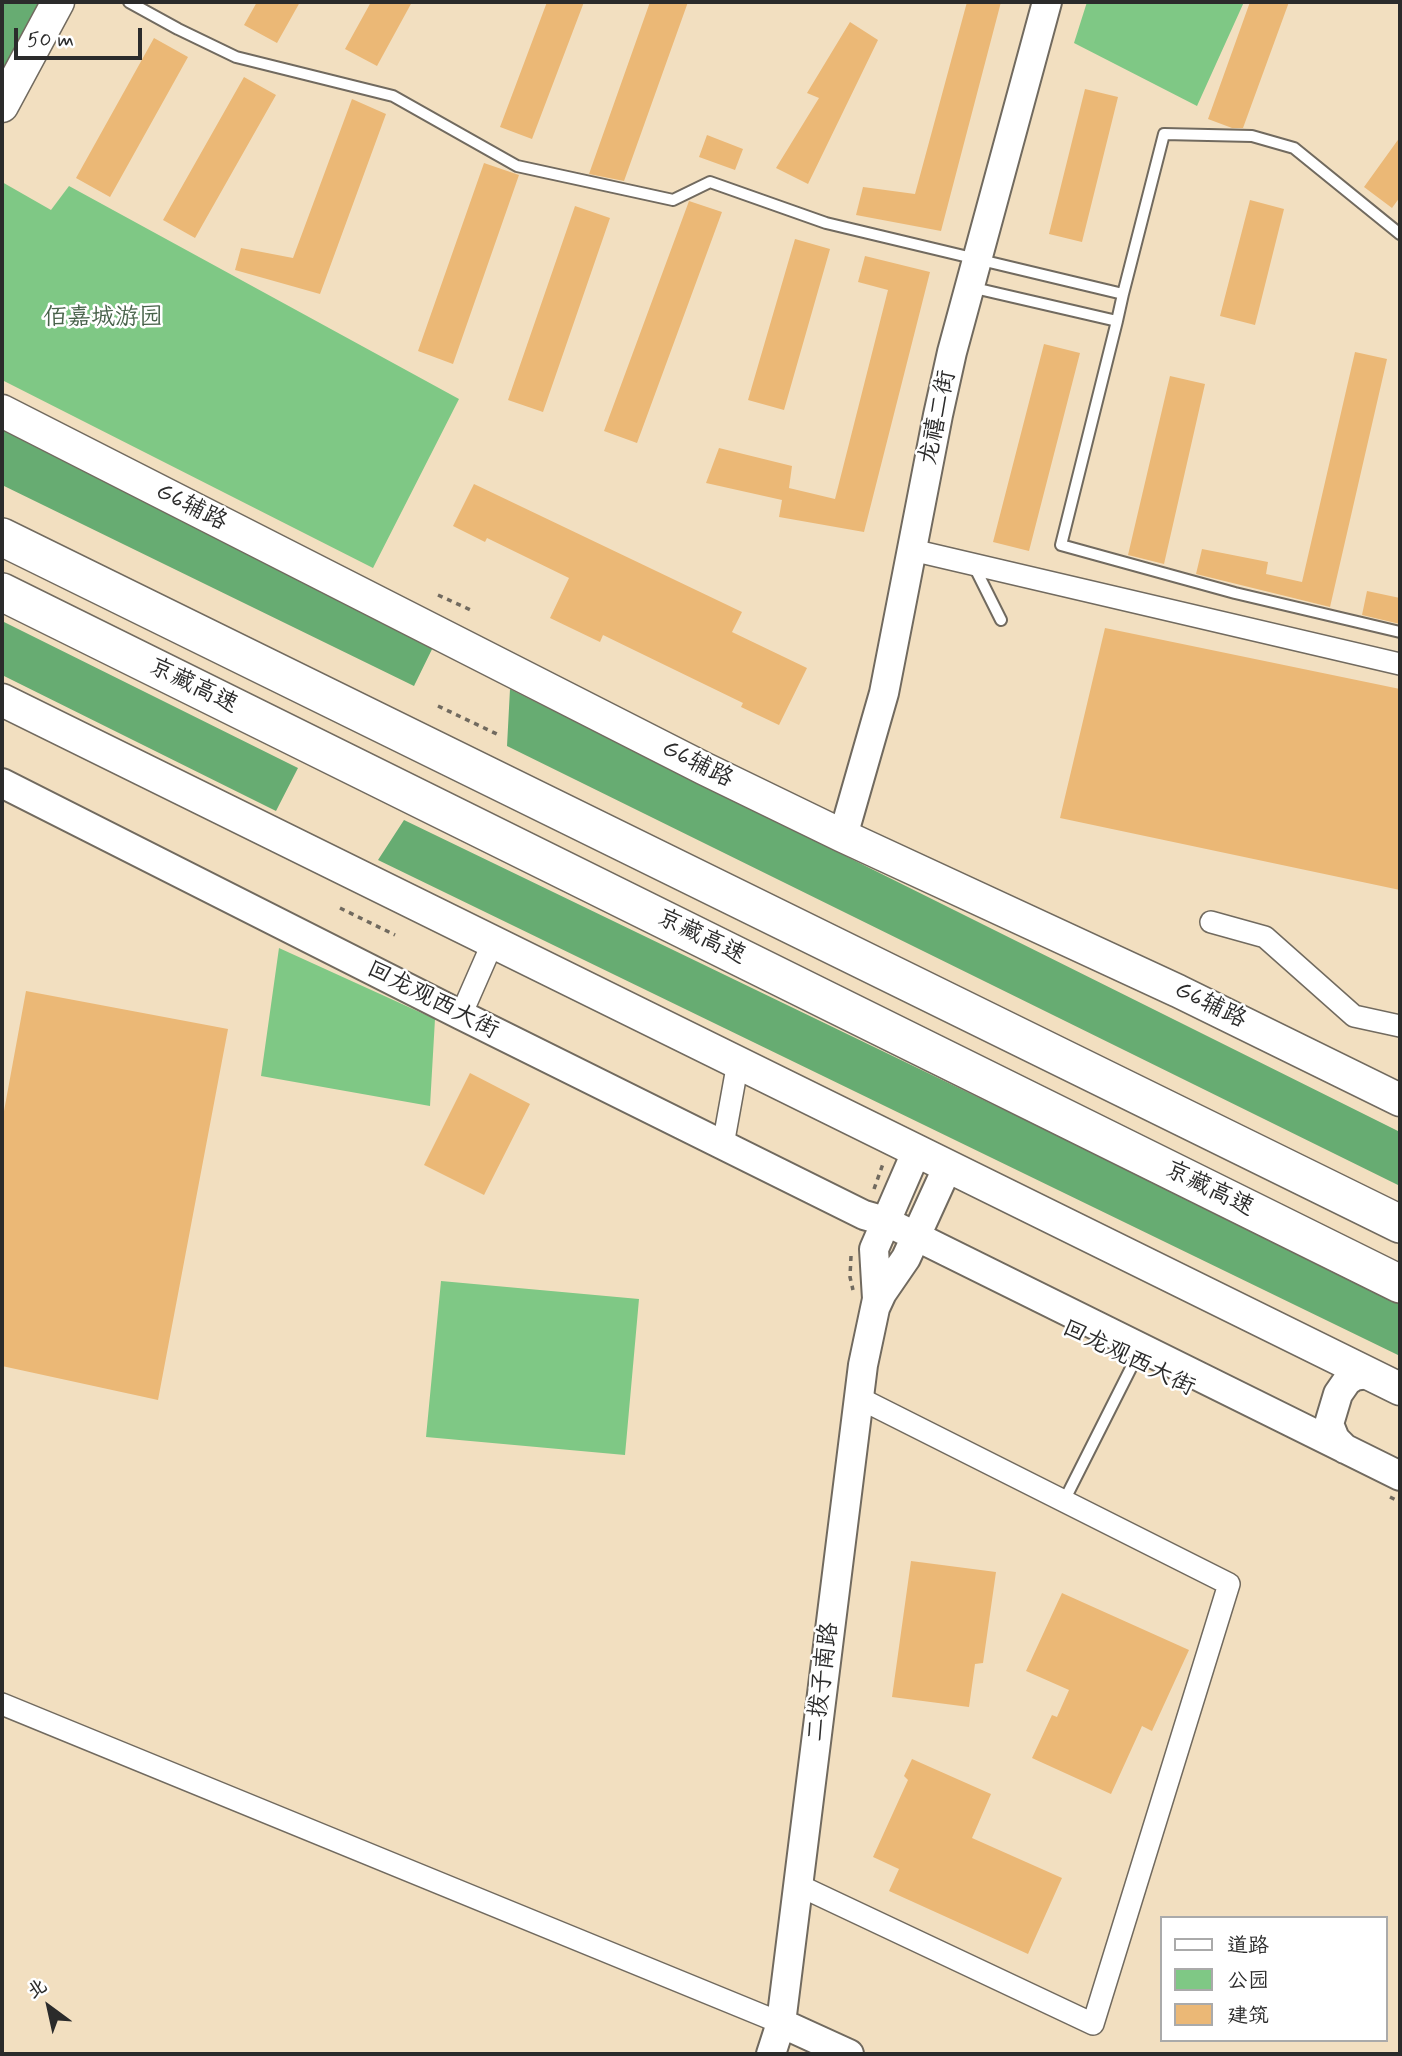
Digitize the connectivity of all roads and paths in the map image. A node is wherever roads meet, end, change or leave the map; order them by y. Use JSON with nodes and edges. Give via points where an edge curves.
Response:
{"nodes":[{"id":1,"x":58,"y":2,"type":"edge"},
{"id":2,"x":129,"y":2,"type":"edge"},
{"id":3,"x":1047,"y":2,"type":"edge"},
{"id":4,"x":2,"y":106,"type":"edge"},
{"id":5,"x":1400,"y":234,"type":"edge"},
{"id":6,"x":978,"y":258,"type":"junction"},
{"id":7,"x":970,"y":287,"type":"junction"},
{"id":8,"x":1123,"y":294,"type":"junction"},
{"id":9,"x":1117,"y":321,"type":"junction"},
{"id":10,"x":2,"y":411,"type":"edge"},
{"id":11,"x":2,"y":537,"type":"edge"},
{"id":12,"x":912,"y":550,"type":"junction"},
{"id":13,"x":973,"y":564,"type":"junction"},
{"id":14,"x":2,"y":592,"type":"edge"},
{"id":15,"x":438,"y":595,"type":"dead end"},
{"id":16,"x":473,"y":611,"type":"dead end"},
{"id":17,"x":1000,"y":620,"type":"dead end"},
{"id":18,"x":1400,"y":632,"type":"edge"},
{"id":19,"x":1400,"y":664,"type":"edge"},
{"id":20,"x":2,"y":700,"type":"edge"},
{"id":21,"x":438,"y":706,"type":"dead end"},
{"id":22,"x":502,"y":736,"type":"dead end"},
{"id":23,"x":2,"y":783,"type":"edge"},
{"id":24,"x":843,"y":836,"type":"junction"},
{"id":25,"x":340,"y":908,"type":"dead end"},
{"id":26,"x":1211,"y":922,"type":"dead end"},
{"id":27,"x":395,"y":935,"type":"dead end"},
{"id":28,"x":493,"y":942,"type":"junction"},
{"id":29,"x":461,"y":1015,"type":"junction"},
{"id":30,"x":1400,"y":1026,"type":"edge"},
{"id":31,"x":738,"y":1062,"type":"junction"},
{"id":32,"x":1400,"y":1100,"type":"edge"},
{"id":33,"x":904,"y":1144,"type":"junction"},
{"id":34,"x":723,"y":1145,"type":"junction"},
{"id":35,"x":948,"y":1166,"type":"junction"},
{"id":36,"x":874,"y":1189,"type":"dead end"},
{"id":37,"x":876,"y":1224,"type":"junction"},
{"id":38,"x":1400,"y":1224,"type":"edge"},
{"id":39,"x":912,"y":1243,"type":"junction"},
{"id":40,"x":1400,"y":1284,"type":"edge"},
{"id":41,"x":875,"y":1309,"type":"junction"},
{"id":42,"x":1134,"y":1362,"type":"junction"},
{"id":43,"x":1389,"y":1383,"type":"edge"},
{"id":44,"x":859,"y":1398,"type":"junction"},
{"id":45,"x":1345,"y":1449,"type":"junction"},
{"id":46,"x":1400,"y":1476,"type":"edge"},
{"id":47,"x":1400,"y":1494,"type":"edge"},
{"id":48,"x":1064,"y":1501,"type":"junction"},
{"id":49,"x":2,"y":1704,"type":"edge"},
{"id":50,"x":798,"y":1885,"type":"junction"},
{"id":51,"x":781,"y":2023,"type":"junction"},
{"id":52,"x":771,"y":2054,"type":"edge"},
{"id":53,"x":849,"y":2054,"type":"edge"}],
"edges":[{"from":1,"to":4,"type":"main road"},
{"from":2,"to":6,"type":"lane","via":[[236,57],[393,96],[517,166],[673,200],[710,182],[826,223]]},
{"from":3,"to":6,"type":"street","name":"龙禧二街"},
{"from":5,"to":8,"type":"lane","via":[[1294,148],[1252,136],[1164,134]]},
{"from":6,"to":7,"type":"street","name":"龙禧二街"},
{"from":6,"to":8,"type":"lane"},
{"from":7,"to":9,"type":"lane"},
{"from":7,"to":12,"type":"street","name":"龙禧二街","via":[[938,415]]},
{"from":8,"to":9,"type":"lane"},
{"from":9,"to":18,"type":"lane","via":[[1061,545]]},
{"from":10,"to":24,"type":"main road","name":"G6辅路"},
{"from":11,"to":38,"type":"highway","name":"京藏高速"},
{"from":12,"to":13,"type":"street"},
{"from":12,"to":24,"type":"street","name":"龙禧二街","via":[[884,693]]},
{"from":13,"to":17,"type":"lane"},
{"from":13,"to":19,"type":"street"},
{"from":14,"to":40,"type":"highway","name":"京藏高速"},
{"from":15,"to":16,"type":"path"},
{"from":20,"to":28,"type":"main road"},
{"from":21,"to":22,"type":"path"},
{"from":23,"to":29,"type":"street","name":"回龙观西大街"},
{"from":24,"to":32,"type":"main road","name":"G6辅路"},
{"from":25,"to":27,"type":"path"},
{"from":26,"to":30,"type":"street","via":[[1265,937],[1354,1016]]},
{"from":28,"to":29,"type":"street"},
{"from":28,"to":31,"type":"main road"},
{"from":29,"to":34,"type":"street","name":"回龙观西大街"},
{"from":31,"to":33,"type":"main road"},
{"from":31,"to":34,"type":"street"},
{"from":33,"to":35,"type":"main road"},
{"from":33,"to":36,"type":"path"},
{"from":33,"to":37,"type":"street","name":"二拨子南路"},
{"from":34,"to":37,"type":"street","name":"回龙观西大街"},
{"from":35,"to":39,"type":"street","name":"二拨子南路"},
{"from":35,"to":43,"type":"main road"},
{"from":37,"to":39,"type":"street","name":"回龙观西大街"},
{"from":37,"to":41,"type":"street","name":"二拨子南路"},
{"from":39,"to":41,"type":"street","name":"二拨子南路"},
{"from":39,"to":42,"type":"street","name":"回龙观西大街"},
{"from":39,"to":45,"type":"street","name":"回龙观西大街"},
{"from":41,"to":44,"type":"street","name":"二拨子南路"},
{"from":42,"to":47,"type":"street","name":"回龙观西大街"},
{"from":42,"to":48,"type":"lane"},
{"from":43,"to":45,"type":"street","via":[[1368,1374],[1355,1376],[1338,1394],[1329,1424]]},
{"from":44,"to":48,"type":"street"},
{"from":44,"to":50,"type":"street","name":"二拨子南路"},
{"from":45,"to":46,"type":"street","name":"回龙观西大街"},
{"from":48,"to":50,"type":"street","via":[[1229,1584],[1093,2024]]},
{"from":49,"to":51,"type":"street"},
{"from":50,"to":51,"type":"street","name":"二拨子南路"},
{"from":51,"to":52,"type":"street","name":"二拨子南路"},
{"from":51,"to":53,"type":"street"}]}
